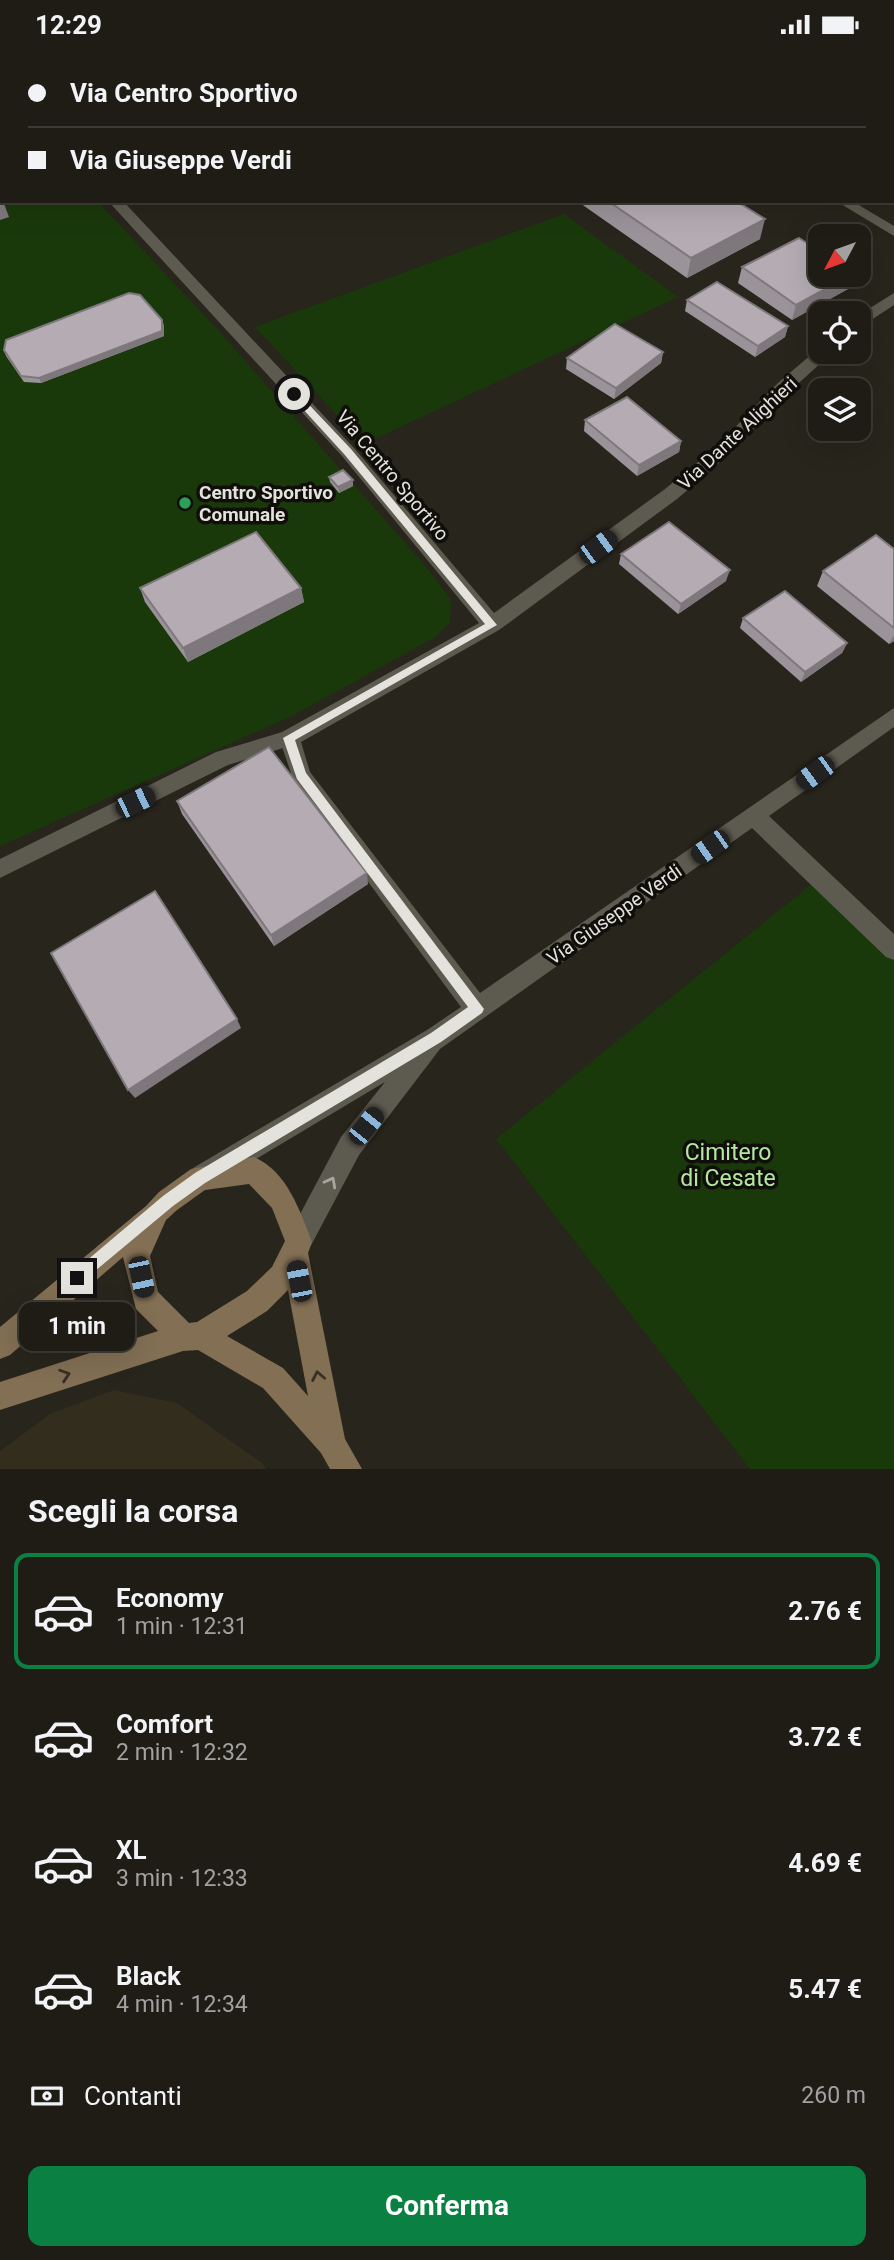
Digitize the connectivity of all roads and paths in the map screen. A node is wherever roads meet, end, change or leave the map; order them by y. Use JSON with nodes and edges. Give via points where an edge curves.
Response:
{"nodes":[{"id":1,"x":117,"y":203,"type":"edge"},
{"id":2,"x":845,"y":203,"type":"edge"},
{"id":3,"x":894,"y":232,"type":"edge"},
{"id":4,"x":894,"y":298,"type":"edge"},
{"id":5,"x":871,"y":314,"type":"edge"},
{"id":6,"x":811,"y":364,"type":"edge"},
{"id":7,"x":492,"y":625,"type":"junction"},
{"id":8,"x":894,"y":716,"type":"edge"},
{"id":9,"x":289,"y":738,"type":"junction"},
{"id":10,"x":755,"y":816,"type":"junction"},
{"id":11,"x":0,"y":869,"type":"edge"},
{"id":12,"x":894,"y":949,"type":"edge"},
{"id":13,"x":477,"y":1009,"type":"junction"},
{"id":14,"x":436,"y":1038,"type":"junction"},
{"id":15,"x":200,"y":1178,"type":"junction"},
{"id":16,"x":157,"y":1211,"type":"junction"},
{"id":17,"x":297,"y":1248,"type":"junction"},
{"id":18,"x":192,"y":1337,"type":"junction"},
{"id":19,"x":0,"y":1345,"type":"edge"},
{"id":20,"x":0,"y":1396,"type":"edge"},
{"id":21,"x":331,"y":1443,"type":"junction"},
{"id":22,"x":347,"y":1469,"type":"edge"}],
"edges":[{"from":1,"to":7,"type":"street","name":"Via Centro Sportivo","via":[[348,451]]},
{"from":2,"to":3,"type":"lane"},
{"from":4,"to":5,"type":"street"},
{"from":6,"to":7,"type":"street","name":"Via Dante Alighieri","via":[[671,494]]},
{"from":7,"to":9,"type":"street","name":"Via Dante Alighieri"},
{"from":8,"to":10,"type":"street","name":"Via Giuseppe Verdi"},
{"from":9,"to":11,"type":"lane","via":[[223,758]]},
{"from":9,"to":13,"type":"street","via":[[301,776]]},
{"from":10,"to":12,"type":"street"},
{"from":10,"to":13,"type":"street","name":"Via Giuseppe Verdi"},
{"from":13,"to":14,"type":"street","name":"Via Giuseppe Verdi"},
{"from":14,"to":15,"type":"street","name":"Via Giuseppe Verdi"},
{"from":17,"to":14,"type":"street","name":"Via Giuseppe Verdi","one_way":true,"via":[[350,1146]]},
{"from":15,"to":16,"type":"street"},
{"from":15,"to":17,"type":"street","via":[[254,1170],[281,1199]]},
{"from":16,"to":18,"type":"street","via":[[136,1255],[146,1300]]},
{"from":16,"to":19,"type":"street"},
{"from":17,"to":18,"type":"street","via":[[282,1277],[257,1301]]},
{"from":21,"to":17,"type":"street","one_way":true},
{"from":20,"to":18,"type":"street","one_way":true},
{"from":18,"to":21,"type":"street","via":[[273,1378]]},
{"from":21,"to":22,"type":"street"}]}
